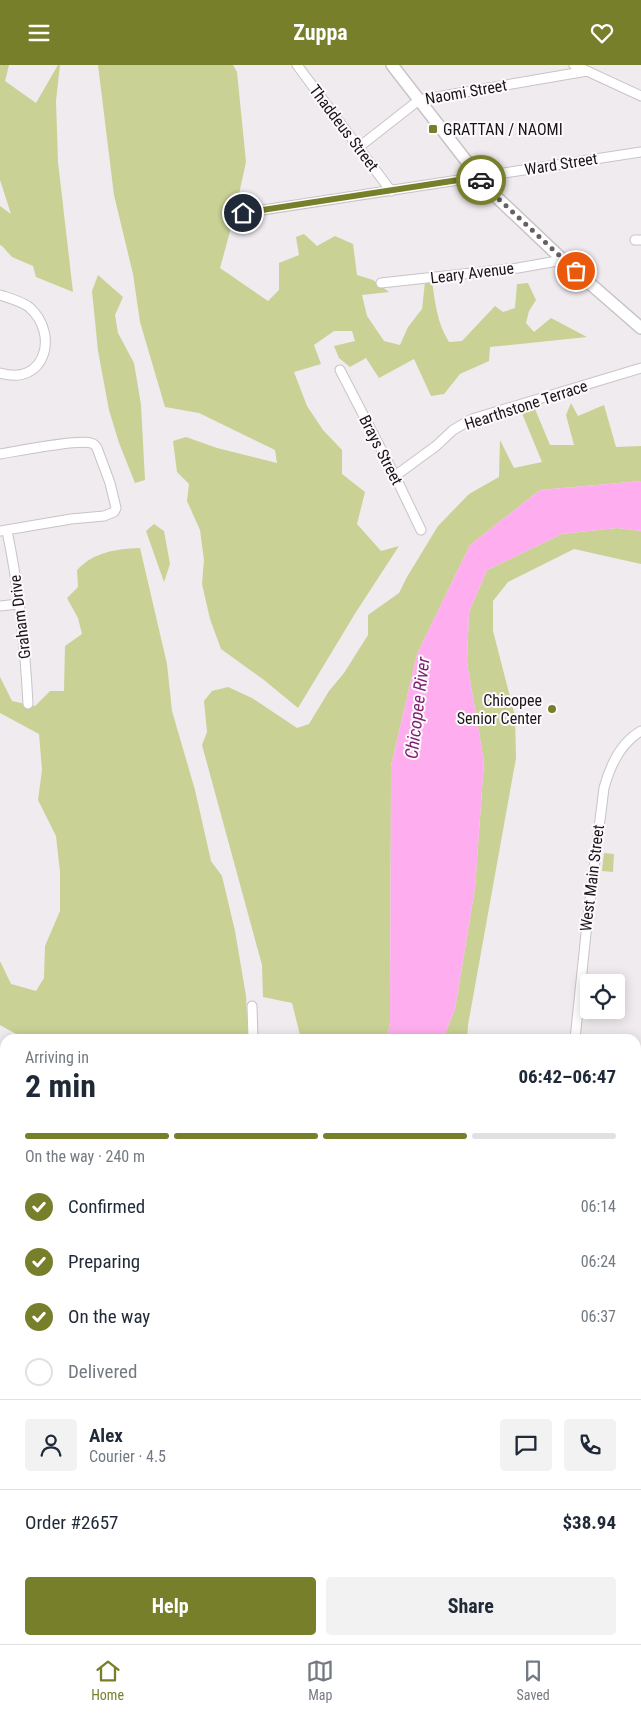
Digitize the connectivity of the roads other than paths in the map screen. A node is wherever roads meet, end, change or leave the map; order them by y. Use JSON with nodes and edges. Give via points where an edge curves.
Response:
{"nodes":[{"id":1,"x":296,"y":65,"type":"edge"},
{"id":2,"x":392,"y":65,"type":"edge"},
{"id":3,"x":574,"y":65,"type":"edge"},
{"id":4,"x":587,"y":71,"type":"junction"},
{"id":5,"x":641,"y":96,"type":"edge"},
{"id":6,"x":419,"y":100,"type":"junction"},
{"id":7,"x":359,"y":147,"type":"junction"},
{"id":8,"x":641,"y":152,"type":"edge"},
{"id":9,"x":478,"y":177,"type":"junction"},
{"id":10,"x":391,"y":191,"type":"junction"},
{"id":11,"x":243,"y":213,"type":"dead end"},
{"id":12,"x":563,"y":260,"type":"junction"},
{"id":13,"x":381,"y":283,"type":"dead end"},
{"id":14,"x":0,"y":295,"type":"edge"},
{"id":15,"x":641,"y":328,"type":"edge"},
{"id":16,"x":641,"y":368,"type":"edge"},
{"id":17,"x":340,"y":371,"type":"dead end"},
{"id":18,"x":0,"y":373,"type":"edge"},
{"id":19,"x":0,"y":454,"type":"edge"},
{"id":20,"x":395,"y":476,"type":"junction"},
{"id":21,"x":421,"y":530,"type":"dead end"},
{"id":22,"x":4,"y":531,"type":"edge"},
{"id":23,"x":18,"y":604,"type":"junction"},
{"id":24,"x":0,"y":606,"type":"edge"},
{"id":25,"x":28,"y":704,"type":"dead end"},
{"id":26,"x":641,"y":731,"type":"edge"},
{"id":27,"x":252,"y":1006,"type":"dead end"},
{"id":28,"x":253,"y":1034,"type":"edge"},
{"id":29,"x":576,"y":1034,"type":"edge"}],
"edges":[{"from":1,"to":7,"type":"street","name":"Thaddeus Street"},
{"from":2,"to":6,"type":"main road"},
{"from":3,"to":4,"type":"street"},
{"from":4,"to":5,"type":"street"},
{"from":4,"to":6,"type":"street","name":"Naomi Street"},
{"from":6,"to":7,"type":"street","name":"Naomi Street"},
{"from":6,"to":9,"type":"main road"},
{"from":7,"to":10,"type":"street","name":"Thaddeus Street"},
{"from":8,"to":9,"type":"street","name":"Ward Street"},
{"from":9,"to":10,"type":"street","name":"Ward Street"},
{"from":9,"to":12,"type":"main road"},
{"from":10,"to":11,"type":"street","name":"Ward Street"},
{"from":12,"to":13,"type":"street","name":"Leary Avenue"},
{"from":12,"to":15,"type":"main road"},
{"from":14,"to":18,"type":"street","via":[[28,307],[42,325],[46,340],[42,360],[36,368],[19,375]]},
{"from":16,"to":20,"type":"street","name":"Hearthstone Terrace","via":[[472,419]]},
{"from":17,"to":20,"type":"street","name":"Brays Street"},
{"from":19,"to":22,"type":"street","via":[[90,442],[97,448],[116,508],[104,516]]},
{"from":20,"to":21,"type":"street","name":"Brays Street"},
{"from":22,"to":23,"type":"street","name":"Graham Drive","via":[[14,562]]},
{"from":23,"to":24,"type":"street"},
{"from":23,"to":25,"type":"street","name":"Graham Drive"},
{"from":26,"to":29,"type":"street","name":"West Main Street","via":[[620,750],[604,788]]},
{"from":27,"to":28,"type":"street"}]}
